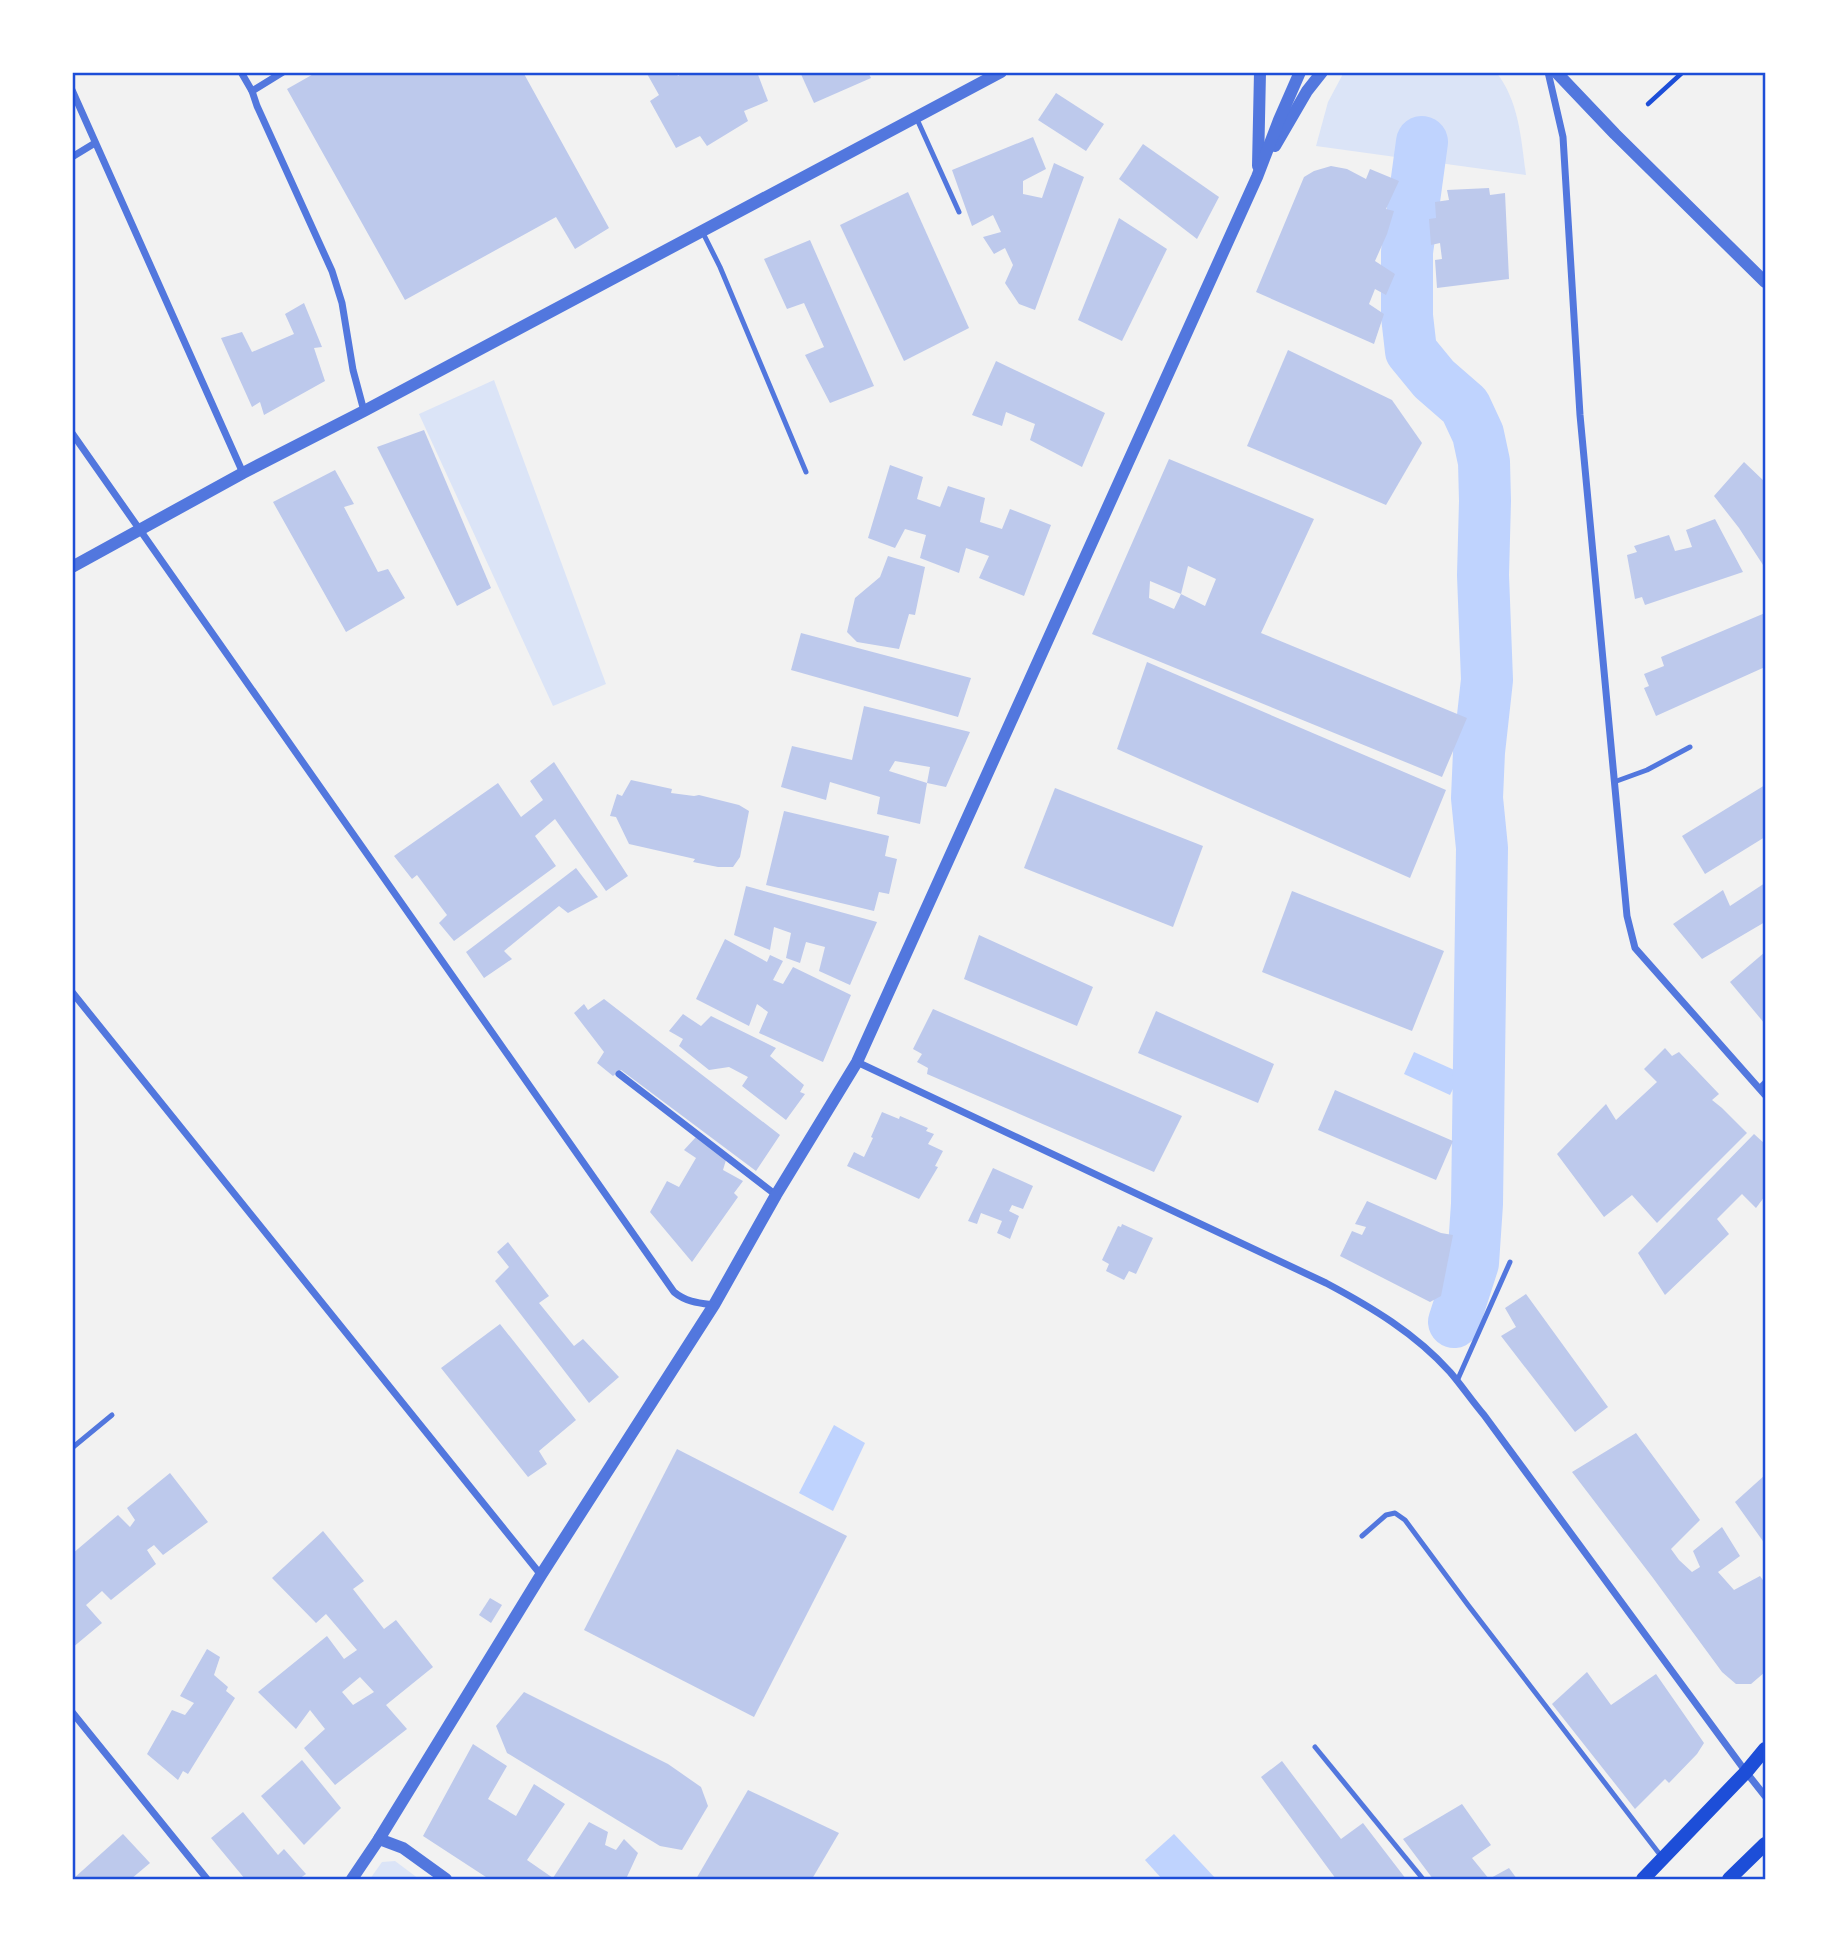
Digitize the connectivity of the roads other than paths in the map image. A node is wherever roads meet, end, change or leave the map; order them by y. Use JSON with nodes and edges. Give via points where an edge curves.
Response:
{"nodes":[{"id":1,"x":241,"y":72,"type":"edge"},
{"id":2,"x":283,"y":72,"type":"edge"},
{"id":3,"x":1001,"y":72,"type":"edge"},
{"id":4,"x":1260,"y":72,"type":"edge"},
{"id":5,"x":1300,"y":72,"type":"edge"},
{"id":6,"x":1322,"y":72,"type":"edge"},
{"id":7,"x":1548,"y":72,"type":"edge"},
{"id":8,"x":1556,"y":72,"type":"edge"},
{"id":9,"x":72,"y":90,"type":"edge"},
{"id":10,"x":252,"y":91,"type":"junction"},
{"id":11,"x":916,"y":117,"type":"junction"},
{"id":12,"x":95,"y":143,"type":"junction"},
{"id":13,"x":72,"y":157,"type":"edge"},
{"id":14,"x":1257,"y":177,"type":"junction"},
{"id":15,"x":959,"y":212,"type":"dead end"},
{"id":16,"x":702,"y":232,"type":"junction"},
{"id":17,"x":1763,"y":275,"type":"edge"},
{"id":18,"x":364,"y":411,"type":"junction"},
{"id":19,"x":72,"y":433,"type":"edge"},
{"id":20,"x":243,"y":472,"type":"junction"},
{"id":21,"x":806,"y":472,"type":"dead end"},
{"id":22,"x":138,"y":530,"type":"junction"},
{"id":23,"x":72,"y":567,"type":"edge"},
{"id":24,"x":1690,"y":747,"type":"dead end"},
{"id":25,"x":1614,"y":782,"type":"junction"},
{"id":26,"x":72,"y":992,"type":"edge"},
{"id":27,"x":857,"y":1062,"type":"junction"},
{"id":28,"x":619,"y":1074,"type":"dead end"},
{"id":29,"x":1762,"y":1085,"type":"edge"},
{"id":30,"x":1765,"y":1095,"type":"edge"},
{"id":31,"x":776,"y":1195,"type":"junction"},
{"id":32,"x":1510,"y":1262,"type":"dead end"},
{"id":33,"x":714,"y":1305,"type":"junction"},
{"id":34,"x":1457,"y":1381,"type":"junction"},
{"id":35,"x":112,"y":1415,"type":"dead end"},
{"id":36,"x":72,"y":1448,"type":"edge"},
{"id":37,"x":1362,"y":1535,"type":"dead end"},
{"id":38,"x":541,"y":1575,"type":"junction"},
{"id":39,"x":72,"y":1712,"type":"edge"},
{"id":40,"x":1315,"y":1747,"type":"dead end"},
{"id":41,"x":1765,"y":1749,"type":"edge"},
{"id":42,"x":1746,"y":1772,"type":"junction"},
{"id":43,"x":1765,"y":1796,"type":"edge"},
{"id":44,"x":379,"y":1839,"type":"junction"},
{"id":45,"x":1765,"y":1844,"type":"edge"},
{"id":46,"x":1663,"y":1858,"type":"junction"},
{"id":47,"x":207,"y":1879,"type":"edge"},
{"id":48,"x":352,"y":1879,"type":"edge"},
{"id":49,"x":446,"y":1879,"type":"edge"},
{"id":50,"x":1423,"y":1879,"type":"edge"},
{"id":51,"x":1643,"y":1879,"type":"edge"},
{"id":52,"x":1729,"y":1879,"type":"edge"}],
"edges":[{"from":1,"to":10,"type":"street"},
{"from":2,"to":10,"type":"street"},
{"from":3,"to":11,"type":"street"},
{"from":4,"to":14,"type":"street"},
{"from":5,"to":14,"type":"street"},
{"from":6,"to":14,"type":"street"},
{"from":7,"to":25,"type":"street","via":[[1563,137],[1580,415]]},
{"from":8,"to":17,"type":"street"},
{"from":9,"to":12,"type":"street"},
{"from":10,"to":18,"type":"street","via":[[332,271]]},
{"from":11,"to":15,"type":"lane"},
{"from":11,"to":16,"type":"street"},
{"from":12,"to":13,"type":"street"},
{"from":12,"to":20,"type":"street"},
{"from":14,"to":27,"type":"street"},
{"from":16,"to":18,"type":"street"},
{"from":16,"to":21,"type":"lane"},
{"from":18,"to":20,"type":"street"},
{"from":19,"to":22,"type":"street"},
{"from":20,"to":22,"type":"street"},
{"from":22,"to":23,"type":"street"},
{"from":22,"to":33,"type":"street","via":[[674,1292],[684,1299]]},
{"from":24,"to":25,"type":"lane"},
{"from":25,"to":29,"type":"street","via":[[1634,948]]},
{"from":26,"to":38,"type":"street"},
{"from":27,"to":31,"type":"street"},
{"from":27,"to":34,"type":"street","via":[[1372,1307],[1404,1330]]},
{"from":28,"to":31,"type":"street"},
{"from":29,"to":30,"type":"street"},
{"from":31,"to":33,"type":"street"},
{"from":32,"to":34,"type":"lane"},
{"from":33,"to":38,"type":"street"},
{"from":34,"to":42,"type":"street"},
{"from":35,"to":36,"type":"lane"},
{"from":37,"to":46,"type":"lane","via":[[1386,1515],[1395,1513],[1405,1520]]},
{"from":38,"to":44,"type":"street"},
{"from":39,"to":47,"type":"street"},
{"from":40,"to":50,"type":"lane"},
{"from":41,"to":42,"type":"main road"},
{"from":42,"to":43,"type":"street"},
{"from":42,"to":46,"type":"main road"},
{"from":44,"to":48,"type":"street"},
{"from":44,"to":49,"type":"street","via":[[403,1848]]},
{"from":45,"to":52,"type":"main road"},
{"from":46,"to":51,"type":"main road"}]}
